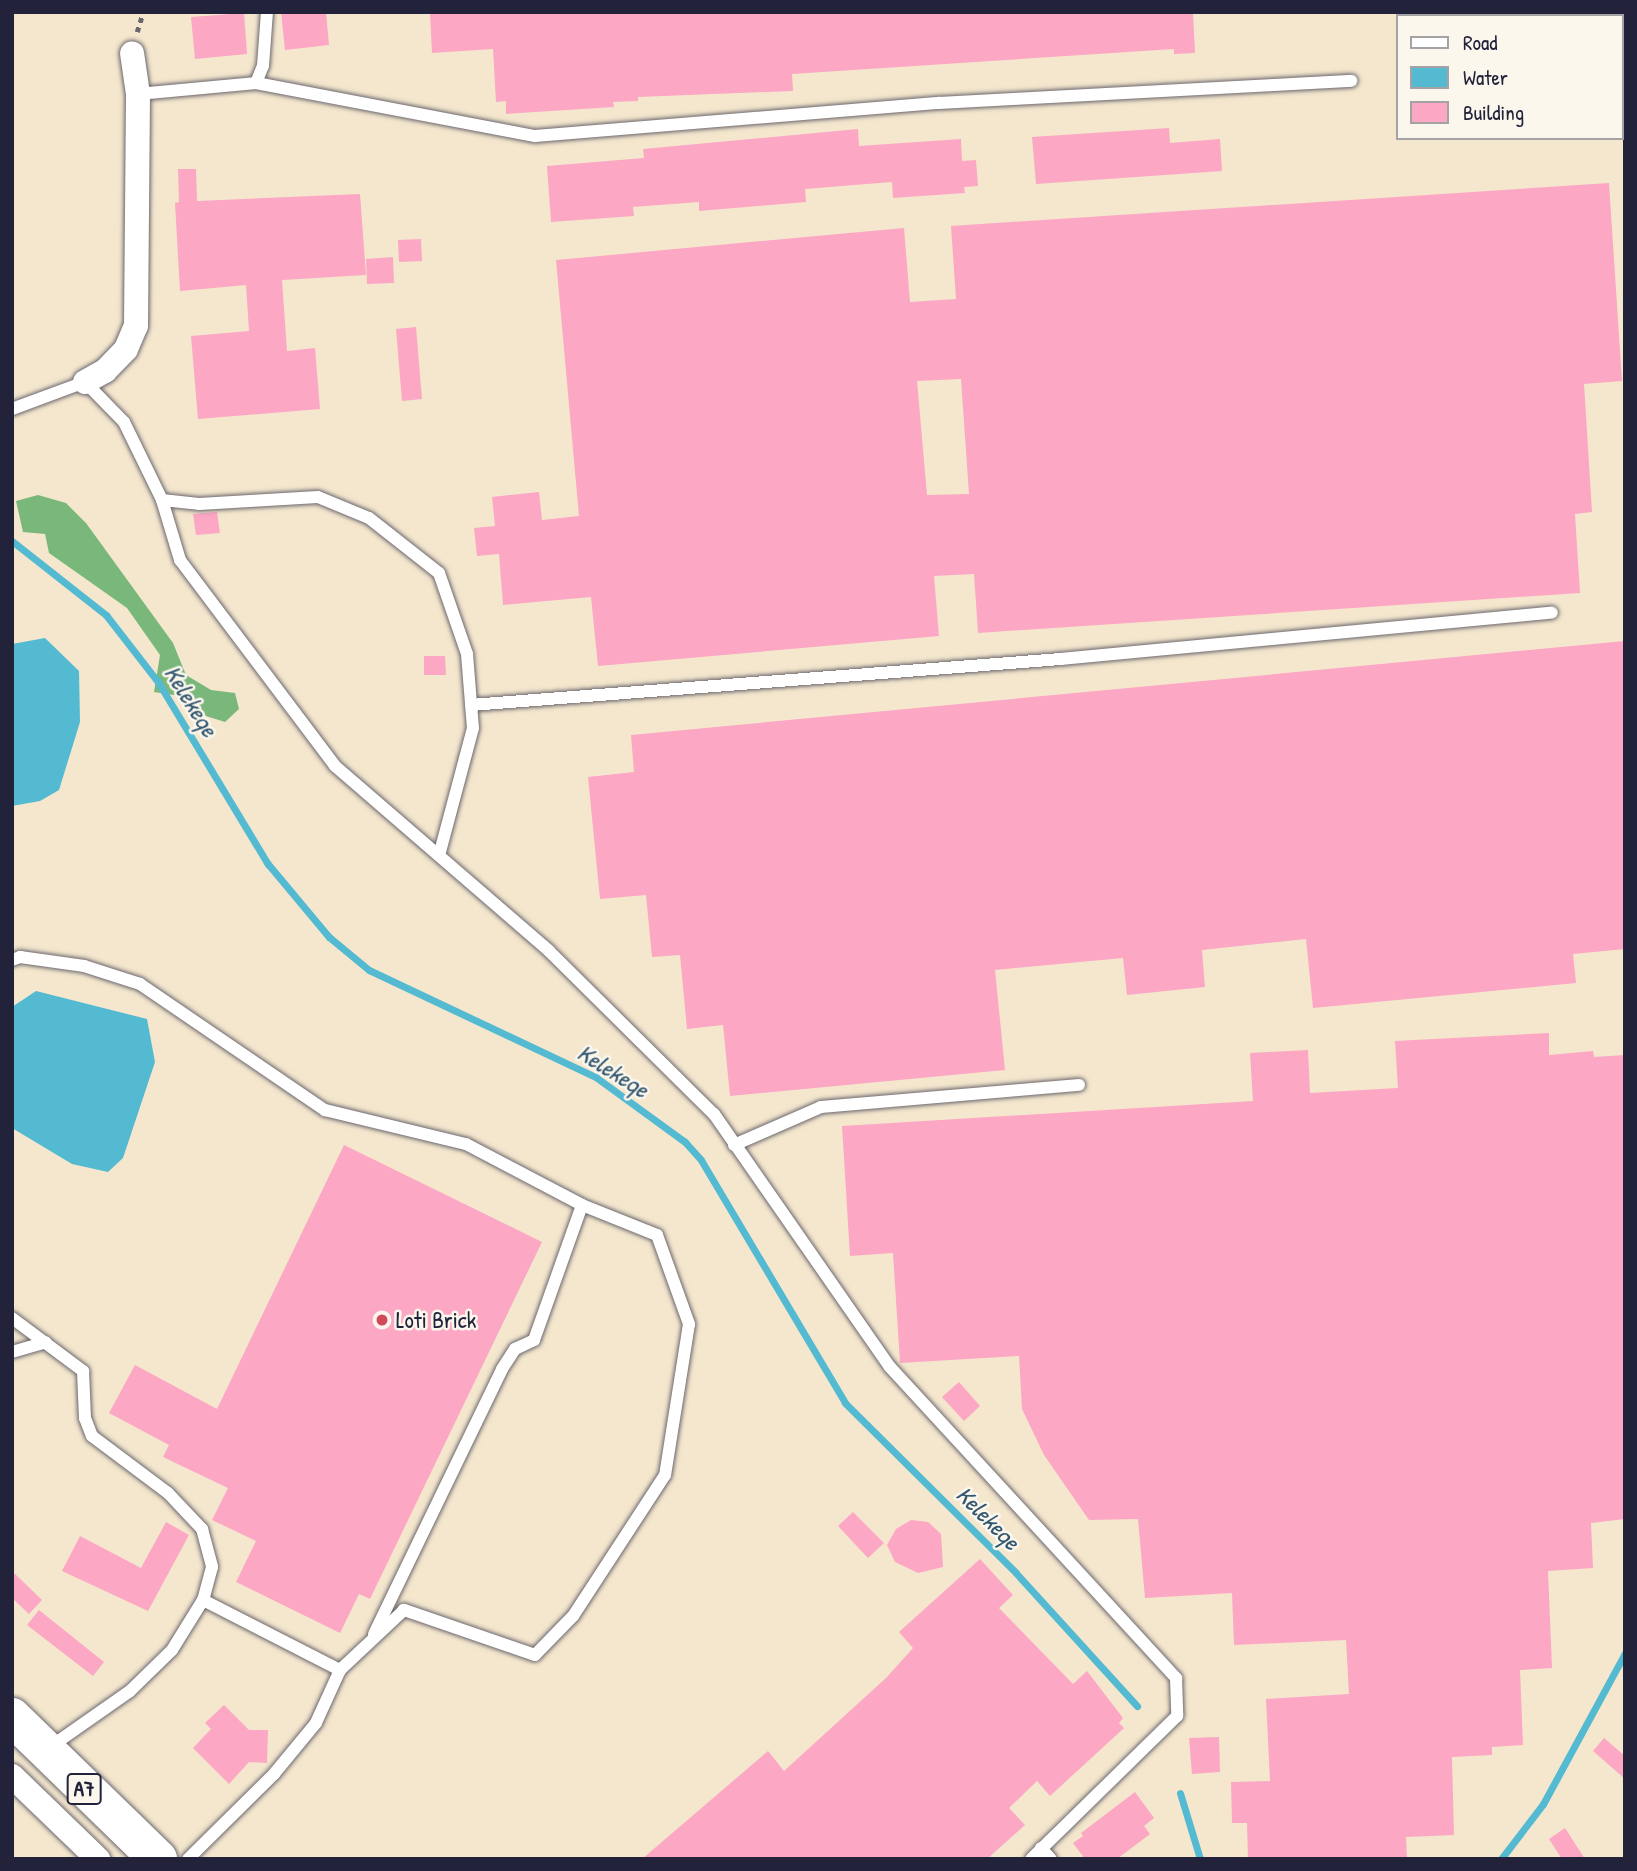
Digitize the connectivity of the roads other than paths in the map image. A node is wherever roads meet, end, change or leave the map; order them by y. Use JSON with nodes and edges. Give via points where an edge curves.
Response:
{"nodes":[{"id":1,"x":267,"y":12,"type":"edge"},
{"id":2,"x":132,"y":53,"type":"dead end"},
{"id":3,"x":1351,"y":81,"type":"dead end"},
{"id":4,"x":256,"y":83,"type":"junction"},
{"id":5,"x":138,"y":94,"type":"junction"},
{"id":6,"x":85,"y":382,"type":"junction"},
{"id":7,"x":12,"y":409,"type":"edge"},
{"id":8,"x":162,"y":500,"type":"junction"},
{"id":9,"x":1552,"y":613,"type":"dead end"},
{"id":10,"x":471,"y":705,"type":"junction"},
{"id":11,"x":439,"y":856,"type":"junction"},
{"id":12,"x":12,"y":960,"type":"edge"},
{"id":13,"x":1079,"y":1085,"type":"dead end"},
{"id":14,"x":734,"y":1144,"type":"junction"},
{"id":15,"x":582,"y":1205,"type":"junction"},
{"id":16,"x":12,"y":1318,"type":"edge"},
{"id":17,"x":46,"y":1342,"type":"junction"},
{"id":18,"x":12,"y":1352,"type":"edge"},
{"id":19,"x":203,"y":1600,"type":"junction"},
{"id":20,"x":371,"y":1640,"type":"junction"},
{"id":21,"x":340,"y":1670,"type":"junction"},
{"id":22,"x":12,"y":1717,"type":"edge"},
{"id":23,"x":44,"y":1750,"type":"junction"},
{"id":24,"x":12,"y":1776,"type":"edge"},
{"id":25,"x":1041,"y":1848,"type":"junction"},
{"id":26,"x":97,"y":1859,"type":"edge"},
{"id":27,"x":158,"y":1859,"type":"edge"},
{"id":28,"x":188,"y":1859,"type":"edge"},
{"id":29,"x":1031,"y":1859,"type":"edge"},
{"id":30,"x":1051,"y":1859,"type":"edge"}],
"edges":[{"from":1,"to":4,"type":"lane","via":[[263,66]]},
{"from":2,"to":5,"type":"street"},
{"from":3,"to":4,"type":"lane","via":[[940,103],[535,136]]},
{"from":4,"to":5,"type":"lane"},
{"from":5,"to":6,"type":"street","via":[[136,326],[126,349],[105,371]]},
{"from":6,"to":7,"type":"lane"},
{"from":6,"to":8,"type":"lane","via":[[124,422]]},
{"from":8,"to":10,"type":"lane","via":[[199,504],[318,497],[369,517],[439,573],[467,654]]},
{"from":8,"to":11,"type":"lane","via":[[180,560],[335,766]]},
{"from":9,"to":10,"type":"lane","via":[[1061,659]]},
{"from":10,"to":11,"type":"lane","via":[[473,728]]},
{"from":11,"to":14,"type":"lane","via":[[549,951],[714,1114]]},
{"from":12,"to":15,"type":"lane","via":[[20,957],[83,966],[140,984],[325,1110],[466,1144]]},
{"from":13,"to":14,"type":"lane","via":[[821,1107]]},
{"from":14,"to":25,"type":"lane","via":[[890,1367],[1176,1678],[1177,1716]]},
{"from":15,"to":20,"type":"lane","via":[[534,1340],[515,1349],[502,1369]]},
{"from":15,"to":20,"type":"lane","via":[[657,1235],[689,1324],[664,1475],[573,1616],[535,1655],[404,1610]]},
{"from":16,"to":17,"type":"lane"},
{"from":17,"to":18,"type":"lane"},
{"from":17,"to":19,"type":"lane","via":[[83,1371],[85,1418],[92,1436],[168,1493],[202,1529],[212,1567]]},
{"from":19,"to":21,"type":"lane"},
{"from":19,"to":23,"type":"lane","via":[[172,1650],[130,1691]]},
{"from":20,"to":21,"type":"lane"},
{"from":21,"to":28,"type":"lane","via":[[316,1723],[274,1774]]},
{"from":22,"to":23,"type":"main road","number":"A7"},
{"from":23,"to":27,"type":"main road","number":"A7"},
{"from":24,"to":26,"type":"street"},
{"from":25,"to":29,"type":"lane"},
{"from":25,"to":30,"type":"lane"}]}
